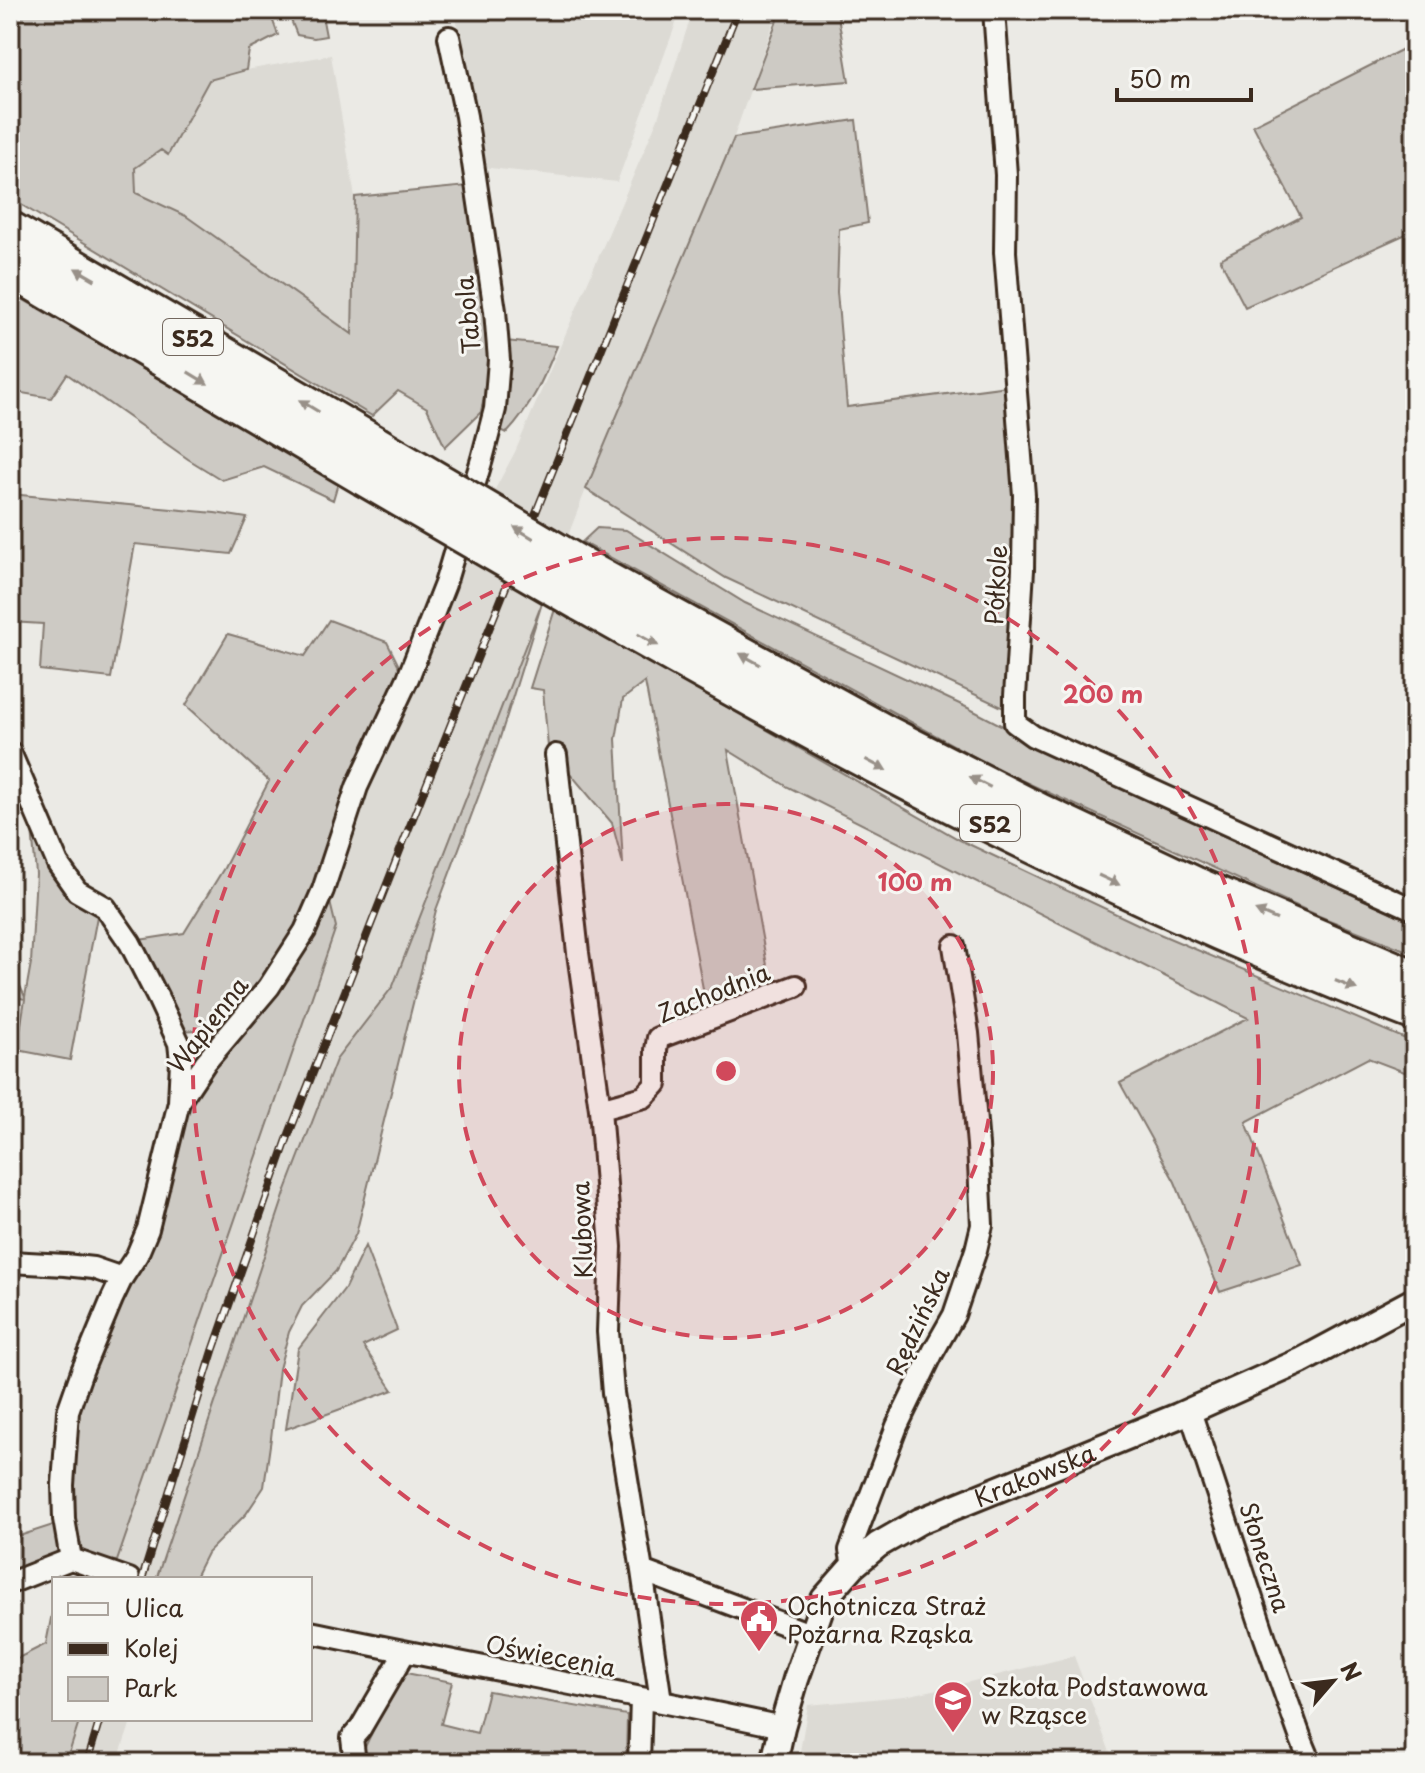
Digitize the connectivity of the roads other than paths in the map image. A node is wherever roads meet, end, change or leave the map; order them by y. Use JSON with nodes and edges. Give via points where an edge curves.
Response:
{"nodes":[{"id":1,"x":994,"y":10,"type":"edge"},
{"id":2,"x":449,"y":37,"type":"dead end"},
{"id":3,"x":10,"y":230,"type":"edge"},
{"id":4,"x":10,"y":268,"type":"edge"},
{"id":5,"x":370,"y":461,"type":"junction"},
{"id":6,"x":445,"y":584,"type":"joint"},
{"id":7,"x":586,"y":587,"type":"junction"},
{"id":8,"x":10,"y":752,"type":"edge"},
{"id":9,"x":556,"y":755,"type":"dead end"},
{"id":10,"x":1415,"y":910,"type":"edge"},
{"id":11,"x":954,"y":946,"type":"dead end"},
{"id":12,"x":1415,"y":979,"type":"edge"},
{"id":13,"x":796,"y":986,"type":"dead end"},
{"id":14,"x":1415,"y":1012,"type":"edge"},
{"id":15,"x":179,"y":1043,"type":"junction"},
{"id":16,"x":214,"y":1052,"type":"junction"},
{"id":17,"x":179,"y":1102,"type":"junction"},
{"id":18,"x":600,"y":1109,"type":"junction"},
{"id":19,"x":10,"y":1262,"type":"edge"},
{"id":20,"x":122,"y":1278,"type":"junction"},
{"id":21,"x":1415,"y":1300,"type":"edge"},
{"id":22,"x":1190,"y":1411,"type":"junction"},
{"id":23,"x":71,"y":1559,"type":"junction"},
{"id":24,"x":853,"y":1566,"type":"junction"},
{"id":25,"x":642,"y":1571,"type":"junction"},
{"id":26,"x":122,"y":1577,"type":"edge"},
{"id":27,"x":10,"y":1583,"type":"edge"},
{"id":28,"x":312,"y":1632,"type":"edge"},
{"id":29,"x":810,"y":1634,"type":"junction"},
{"id":30,"x":405,"y":1652,"type":"junction"},
{"id":31,"x":651,"y":1700,"type":"junction"},
{"id":32,"x":782,"y":1727,"type":"junction"},
{"id":33,"x":355,"y":1763,"type":"edge"},
{"id":34,"x":639,"y":1763,"type":"edge"},
{"id":35,"x":774,"y":1763,"type":"edge"},
{"id":36,"x":1311,"y":1763,"type":"edge"}],
"edges":[{"from":1,"to":10,"type":"street","name":"Półkole","via":[[1024,495],[1015,723],[1033,736]]},
{"from":2,"to":6,"type":"street","name":"Tabola","via":[[466,116],[499,360],[495,409]]},
{"from":5,"to":3,"type":"highway","number":"S52","one_way":true},
{"from":4,"to":5,"type":"highway","number":"S52","one_way":true},
{"from":5,"to":7,"type":"highway","number":"S52","bridge":true},
{"from":6,"to":16,"type":"street","name":"Wapienna","via":[[357,787],[305,931],[269,987]]},
{"from":12,"to":7,"type":"highway","number":"S52","one_way":true,"via":[[1039,812]]},
{"from":7,"to":14,"type":"highway","number":"S52","one_way":true,"via":[[865,759],[1236,939]]},
{"from":8,"to":15,"type":"street","via":[[58,864],[77,891],[105,907],[130,943]]},
{"from":9,"to":18,"type":"street","name":"Klubowa"},
{"from":11,"to":24,"type":"street","name":"Rędzińska","via":[[968,1033],[982,1225],[954,1315],[897,1426],[850,1550]]},
{"from":13,"to":18,"type":"street","name":"Zachodnia","via":[[658,1038],[656,1084],[644,1097]]},
{"from":15,"to":16,"type":"street"},
{"from":15,"to":17,"type":"street"},
{"from":16,"to":17,"type":"street","name":"Wapienna"},
{"from":17,"to":20,"type":"street","name":"Wapienna","via":[[148,1229]]},
{"from":18,"to":25,"type":"street","name":"Klubowa","via":[[611,1247],[608,1332],[613,1393]]},
{"from":19,"to":20,"type":"street","via":[[93,1268]]},
{"from":20,"to":23,"type":"street","name":"Wapienna","via":[[68,1411],[63,1485]]},
{"from":21,"to":22,"type":"street","name":"Krakowska","via":[[1301,1361]]},
{"from":22,"to":24,"type":"street","name":"Krakowska","via":[[920,1521]]},
{"from":22,"to":36,"type":"street","name":"Słoneczna"},
{"from":23,"to":26,"type":"street"},
{"from":23,"to":27,"type":"street"},
{"from":24,"to":29,"type":"street","name":"Krakowska","via":[[824,1599]]},
{"from":25,"to":29,"type":"street"},
{"from":25,"to":31,"type":"street","name":"Klubowa"},
{"from":28,"to":30,"type":"street","name":"Oświecenia"},
{"from":29,"to":32,"type":"street","name":"Krakowska"},
{"from":30,"to":31,"type":"street","name":"Oświecenia"},
{"from":30,"to":33,"type":"street","via":[[352,1738]]},
{"from":31,"to":32,"type":"street","name":"Oświecenia"},
{"from":31,"to":34,"type":"street","name":"Klubowa"},
{"from":32,"to":35,"type":"street","name":"Krakowska"}]}
